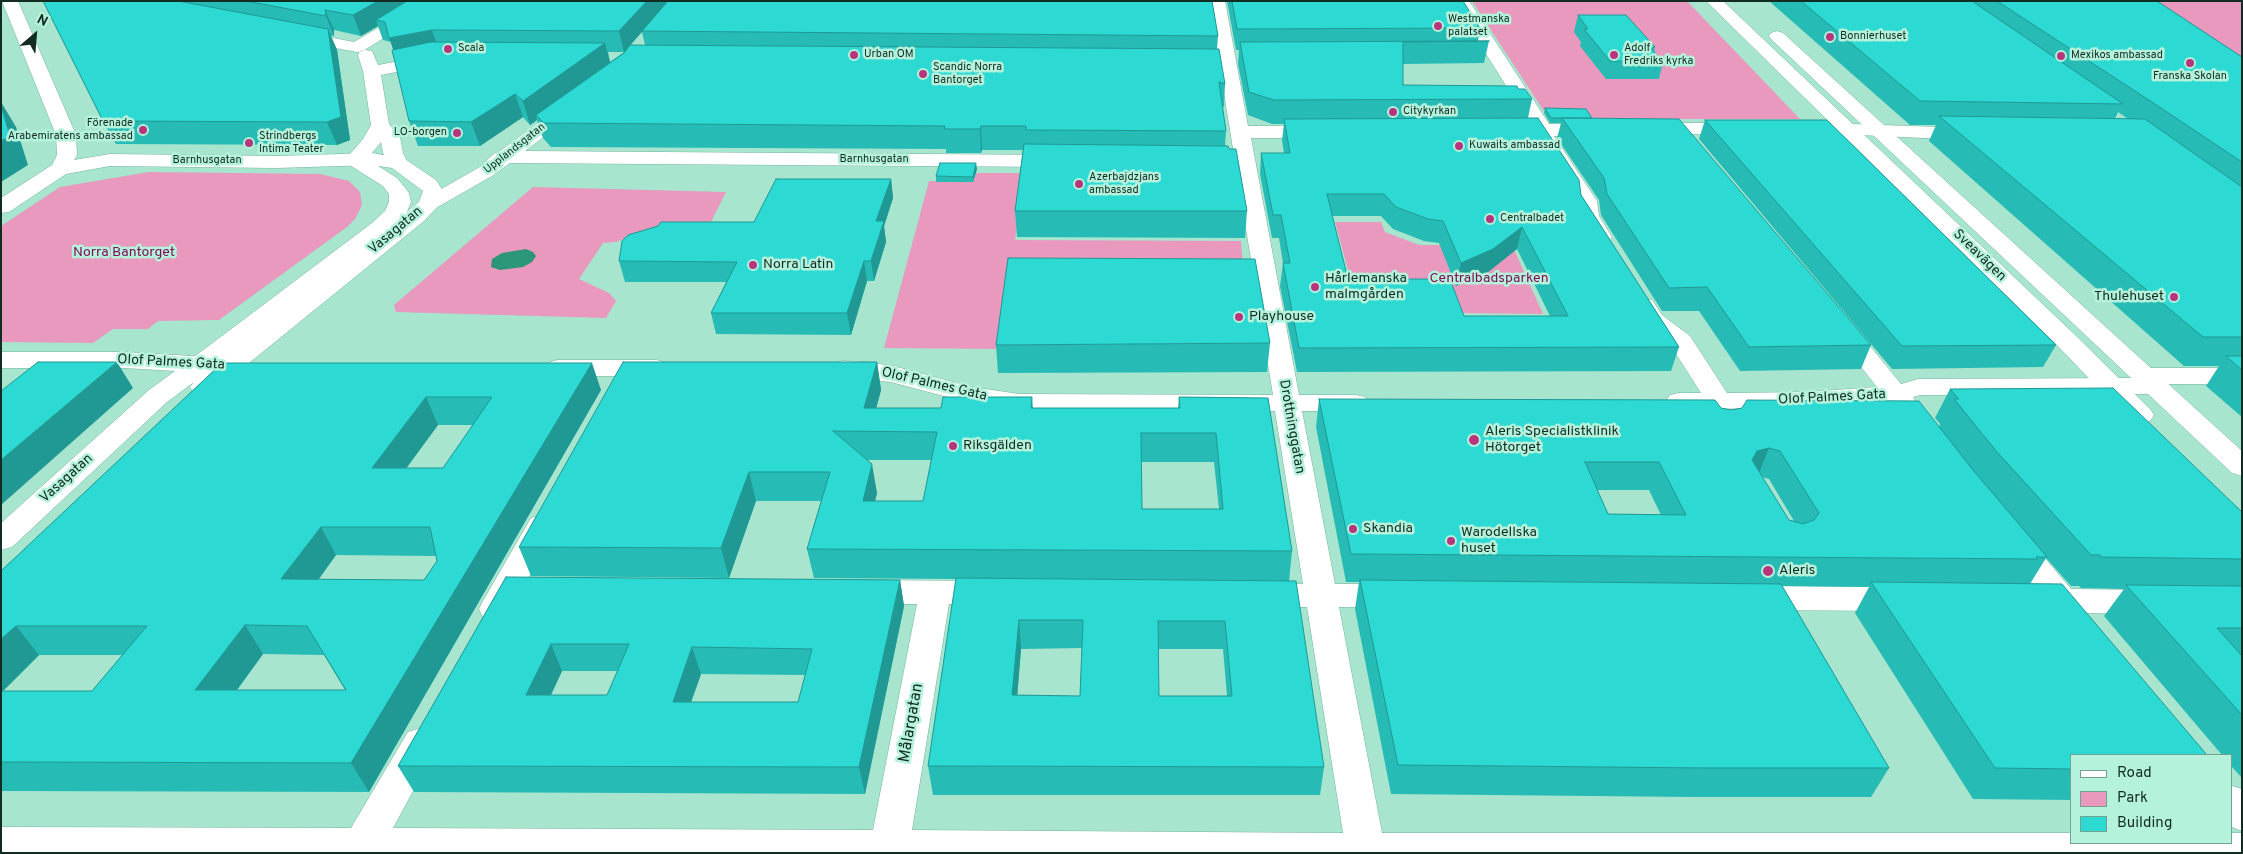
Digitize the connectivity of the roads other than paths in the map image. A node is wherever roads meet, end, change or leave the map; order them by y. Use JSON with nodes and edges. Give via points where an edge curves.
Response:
{"nodes":[{"id":1,"x":10,"y":1,"type":"edge"},
{"id":2,"x":435,"y":1,"type":"edge"},
{"id":3,"x":1217,"y":1,"type":"edge"},
{"id":4,"x":1461,"y":1,"type":"edge"},
{"id":5,"x":1714,"y":1,"type":"edge"},
{"id":6,"x":1768,"y":28,"type":"dead end"},
{"id":7,"x":285,"y":34,"type":"edge"},
{"id":8,"x":357,"y":47,"type":"junction"},
{"id":9,"x":1473,"y":56,"type":"edge"},
{"id":10,"x":1497,"y":56,"type":"junction"},
{"id":11,"x":1246,"y":57,"type":"edge"},
{"id":12,"x":449,"y":58,"type":"edge"},
{"id":13,"x":1222,"y":62,"type":"junction"},
{"id":14,"x":372,"y":71,"type":"junction"},
{"id":15,"x":582,"y":99,"type":"edge"},
{"id":16,"x":380,"y":125,"type":"junction"},
{"id":17,"x":1677,"y":129,"type":"junction"},
{"id":18,"x":1755,"y":129,"type":"edge"},
{"id":19,"x":1801,"y":129,"type":"edge"},
{"id":20,"x":1489,"y":130,"type":"edge"},
{"id":21,"x":1542,"y":130,"type":"junction"},
{"id":22,"x":1848,"y":130,"type":"junction"},
{"id":23,"x":1240,"y":132,"type":"junction"},
{"id":24,"x":1333,"y":132,"type":"edge"},
{"id":25,"x":1881,"y":132,"type":"junction"},
{"id":26,"x":1988,"y":134,"type":"edge"},
{"id":27,"x":67,"y":139,"type":"junction"},
{"id":28,"x":1689,"y":145,"type":"edge"},
{"id":29,"x":502,"y":157,"type":"junction"},
{"id":30,"x":110,"y":160,"type":"junction"},
{"id":31,"x":355,"y":160,"type":"junction"},
{"id":32,"x":1077,"y":162,"type":"edge"},
{"id":33,"x":398,"y":163,"type":"junction"},
{"id":34,"x":60,"y":169,"type":"junction"},
{"id":35,"x":429,"y":204,"type":"junction"},
{"id":36,"x":1,"y":207,"type":"edge"},
{"id":37,"x":1613,"y":255,"type":"edge"},
{"id":38,"x":1633,"y":288,"type":"edge"},
{"id":39,"x":1830,"y":313,"type":"edge"},
{"id":40,"x":1,"y":360,"type":"edge"},
{"id":41,"x":199,"y":364,"type":"junction"},
{"id":42,"x":228,"y":366,"type":"junction"},
{"id":43,"x":270,"y":366,"type":"edge"},
{"id":44,"x":535,"y":367,"type":"edge"},
{"id":45,"x":629,"y":368,"type":"junction"},
{"id":46,"x":679,"y":368,"type":"edge"},
{"id":47,"x":823,"y":369,"type":"edge"},
{"id":48,"x":2242,"y":376,"type":"edge"},
{"id":49,"x":2156,"y":388,"type":"junction"},
{"id":50,"x":2118,"y":393,"type":"junction"},
{"id":51,"x":1897,"y":394,"type":"junction"},
{"id":52,"x":613,"y":396,"type":"edge"},
{"id":53,"x":1656,"y":402,"type":"edge"},
{"id":54,"x":1287,"y":403,"type":"junction"},
{"id":55,"x":1366,"y":403,"type":"edge"},
{"id":56,"x":1718,"y":415,"type":"junction"},
{"id":57,"x":1919,"y":423,"type":"edge"},
{"id":58,"x":2155,"y":430,"type":"edge"},
{"id":59,"x":2242,"y":467,"type":"edge"},
{"id":60,"x":553,"y":505,"type":"edge"},
{"id":61,"x":1994,"y":520,"type":"edge"},
{"id":62,"x":1,"y":540,"type":"edge"},
{"id":63,"x":29,"y":549,"type":"edge"},
{"id":64,"x":836,"y":592,"type":"edge"},
{"id":65,"x":935,"y":592,"type":"junction"},
{"id":66,"x":1024,"y":593,"type":"edge"},
{"id":67,"x":1231,"y":595,"type":"edge"},
{"id":68,"x":1338,"y":596,"type":"junction"},
{"id":69,"x":1423,"y":596,"type":"edge"},
{"id":70,"x":1726,"y":598,"type":"edge"},
{"id":71,"x":1926,"y":599,"type":"edge"},
{"id":72,"x":2016,"y":600,"type":"edge"},
{"id":73,"x":2062,"y":601,"type":"junction"},
{"id":74,"x":2185,"y":602,"type":"edge"},
{"id":75,"x":482,"y":632,"type":"edge"},
{"id":76,"x":2089,"y":633,"type":"edge"},
{"id":77,"x":435,"y":718,"type":"edge"},
{"id":78,"x":2233,"y":803,"type":"edge"},
{"id":79,"x":2242,"y":814,"type":"edge"},
{"id":80,"x":1,"y":844,"type":"edge"},
{"id":81,"x":361,"y":849,"type":"edge"},
{"id":82,"x":890,"y":850,"type":"edge"},
{"id":83,"x":1366,"y":852,"type":"edge"},
{"id":84,"x":2242,"y":852,"type":"edge"}],
"edges":[{"from":1,"to":27,"type":"street"},
{"from":2,"to":8,"type":"street"},
{"from":3,"to":13,"type":"street","name":"Drottninggatan"},
{"from":4,"to":10,"type":"street"},
{"from":5,"to":22,"type":"street","name":"Sveavägen"},
{"from":6,"to":25,"type":"street","name":"Sveavägen"},
{"from":7,"to":8,"type":"street"},
{"from":8,"to":14,"type":"street","via":[[367,56]]},
{"from":9,"to":10,"type":"street"},
{"from":10,"to":21,"type":"street"},
{"from":11,"to":13,"type":"street"},
{"from":12,"to":14,"type":"street"},
{"from":13,"to":23,"type":"street","name":"Drottninggatan"},
{"from":14,"to":16,"type":"street"},
{"from":15,"to":29,"type":"street","name":"Upplandsgatan"},
{"from":16,"to":31,"type":"street","via":[[372,141]]},
{"from":16,"to":33,"type":"street","via":[[390,137]]},
{"from":17,"to":18,"type":"street"},
{"from":17,"to":21,"type":"street"},
{"from":17,"to":28,"type":"street"},
{"from":19,"to":22,"type":"street"},
{"from":20,"to":21,"type":"street"},
{"from":21,"to":37,"type":"street","via":[[1586,201],[1588,216]]},
{"from":22,"to":25,"type":"street"},
{"from":22,"to":50,"type":"street","name":"Sveavägen"},
{"from":23,"to":24,"type":"street"},
{"from":23,"to":54,"type":"street","name":"Drottninggatan","via":[[1236,163]]},
{"from":25,"to":26,"type":"street"},
{"from":25,"to":49,"type":"street","name":"Sveavägen"},
{"from":27,"to":30,"type":"street"},
{"from":27,"to":34,"type":"street","via":[[67,155]]},
{"from":29,"to":32,"type":"street","name":"Barnhusgatan"},
{"from":29,"to":35,"type":"street","name":"Upplandsgatan","via":[[471,181]]},
{"from":30,"to":31,"type":"street","name":"Barnhusgatan"},
{"from":30,"to":34,"type":"street","name":"Barnhusgatan"},
{"from":31,"to":33,"type":"street","name":"Vasagatan"},
{"from":31,"to":41,"type":"street","name":"Vasagatan","via":[[390,182],[399,193],[400,202],[395,214]]},
{"from":33,"to":35,"type":"street","name":"Vasagatan","via":[[429,184],[433,191]]},
{"from":34,"to":36,"type":"street"},
{"from":35,"to":42,"type":"street","name":"Vasagatan"},
{"from":38,"to":56,"type":"street","via":[[1654,320],[1681,341]]},
{"from":39,"to":51,"type":"street"},
{"from":40,"to":41,"type":"street","name":"Olof Palmes Gata","via":[[125,360]]},
{"from":41,"to":42,"type":"street","name":"Olof Palmes Gata"},
{"from":41,"to":62,"type":"street","name":"Vasagatan","via":[[158,396]]},
{"from":42,"to":43,"type":"street","name":"Olof Palmes Gata"},
{"from":42,"to":63,"type":"street","name":"Vasagatan","via":[[170,415]]},
{"from":44,"to":45,"type":"street"},
{"from":45,"to":46,"type":"street"},
{"from":45,"to":52,"type":"street"},
{"from":47,"to":54,"type":"street","name":"Olof Palmes Gata","via":[[875,371],[970,395],[1019,402]]},
{"from":48,"to":49,"type":"street","name":"Olof Palmes Gata"},
{"from":49,"to":50,"type":"street","name":"Olof Palmes Gata"},
{"from":49,"to":59,"type":"street","name":"Sveavägen"},
{"from":50,"to":51,"type":"street","name":"Olof Palmes Gata","via":[[1931,401]]},
{"from":50,"to":58,"type":"street","name":"Sveavägen"},
{"from":51,"to":56,"type":"street","name":"Olof Palmes Gata","via":[[1808,400]]},
{"from":51,"to":57,"type":"street"},
{"from":53,"to":56,"type":"street","name":"Olof Palmes Gata"},
{"from":54,"to":55,"type":"street","name":"Olof Palmes Gata"},
{"from":54,"to":68,"type":"street","name":"Drottninggatan"},
{"from":60,"to":75,"type":"street","via":[[521,589]]},
{"from":61,"to":73,"type":"street"},
{"from":64,"to":65,"type":"street"},
{"from":65,"to":66,"type":"street"},
{"from":65,"to":82,"type":"street","name":"Målargatan"},
{"from":67,"to":68,"type":"street"},
{"from":68,"to":69,"type":"street"},
{"from":68,"to":83,"type":"street","name":"Drottninggatan"},
{"from":70,"to":71,"type":"street"},
{"from":72,"to":73,"type":"street"},
{"from":73,"to":74,"type":"street"},
{"from":73,"to":76,"type":"street"},
{"from":77,"to":81,"type":"street"},
{"from":78,"to":79,"type":"street"},
{"from":80,"to":81,"type":"street"},
{"from":81,"to":82,"type":"street"},
{"from":82,"to":83,"type":"street"},
{"from":83,"to":84,"type":"street"}]}
